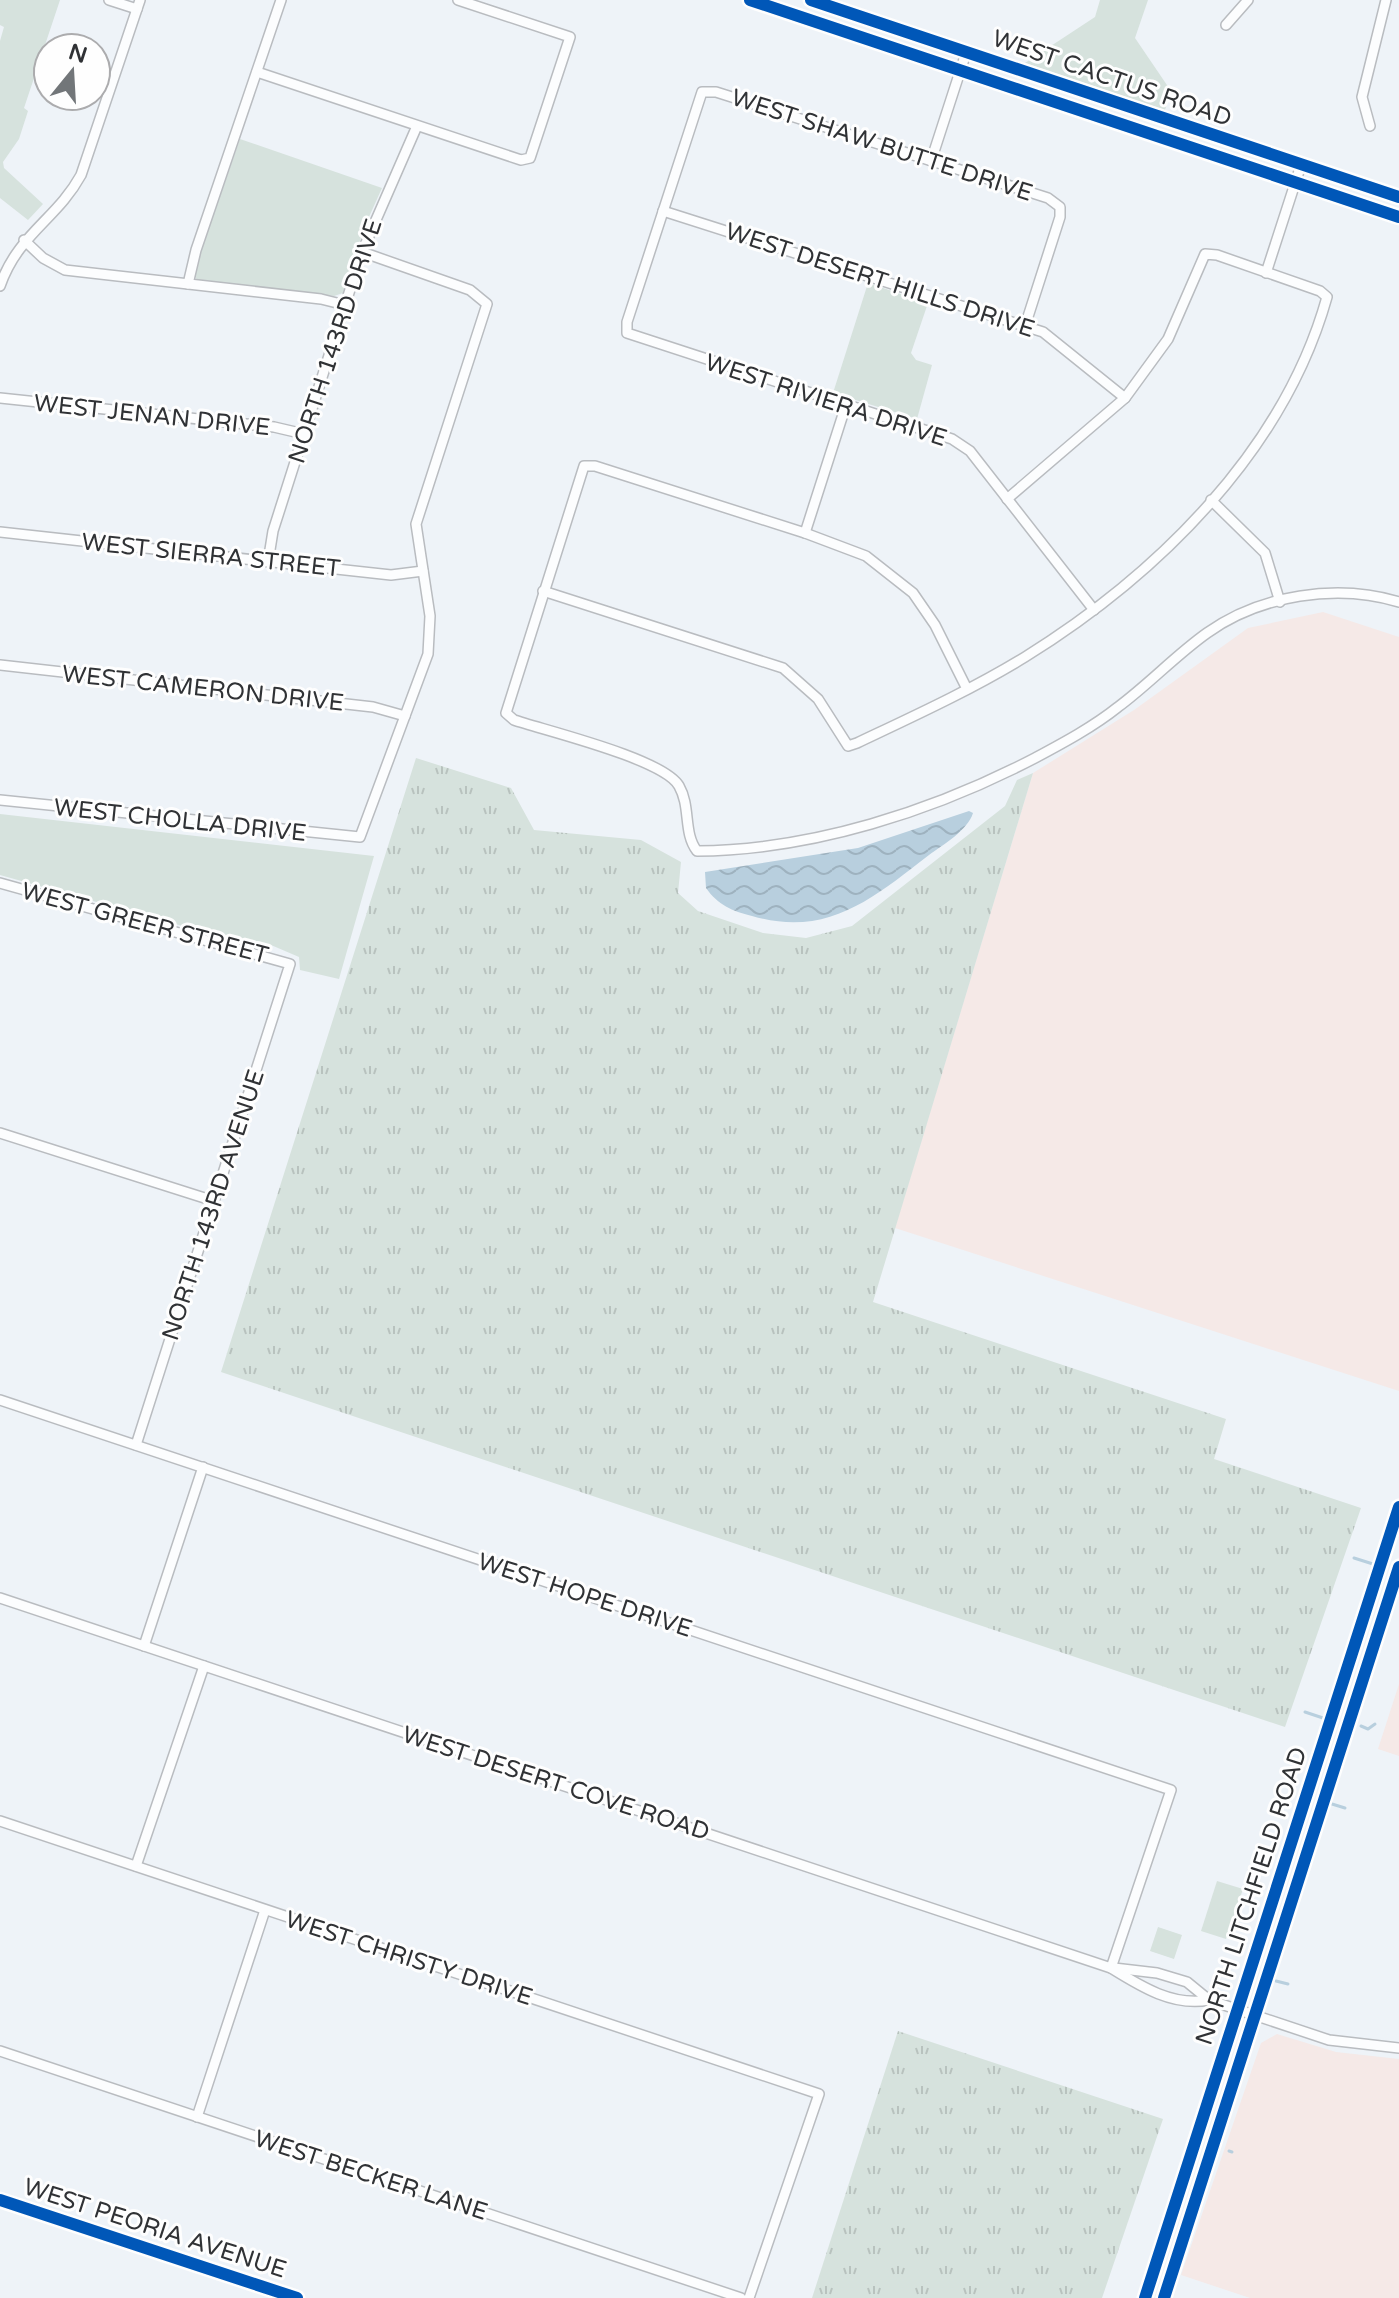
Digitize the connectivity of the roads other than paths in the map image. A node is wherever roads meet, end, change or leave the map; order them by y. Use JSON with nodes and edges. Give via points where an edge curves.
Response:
{"nodes":[{"id":1,"x":109,"y":0,"type":"edge"},
{"id":2,"x":281,"y":0,"type":"edge"},
{"id":3,"x":458,"y":0,"type":"edge"},
{"id":4,"x":750,"y":0,"type":"edge"},
{"id":5,"x":811,"y":0,"type":"edge"},
{"id":6,"x":1248,"y":0,"type":"edge"},
{"id":7,"x":1386,"y":0,"type":"edge"},
{"id":8,"x":138,"y":5,"type":"edge"},
{"id":9,"x":1226,"y":25,"type":"dead end"},
{"id":10,"x":966,"y":53,"type":"junction"},
{"id":11,"x":960,"y":71,"type":"junction"},
{"id":12,"x":257,"y":72,"type":"junction"},
{"id":13,"x":417,"y":126,"type":"junction"},
{"id":14,"x":1370,"y":126,"type":"dead end"},
{"id":15,"x":931,"y":161,"type":"junction"},
{"id":16,"x":1301,"y":165,"type":"junction"},
{"id":17,"x":1296,"y":183,"type":"junction"},
{"id":18,"x":1399,"y":197,"type":"edge"},
{"id":19,"x":663,"y":211,"type":"junction"},
{"id":20,"x":1399,"y":217,"type":"edge"},
{"id":21,"x":24,"y":240,"type":"junction"},
{"id":22,"x":362,"y":252,"type":"junction"},
{"id":23,"x":1266,"y":273,"type":"junction"},
{"id":24,"x":188,"y":284,"type":"junction"},
{"id":25,"x":0,"y":286,"type":"edge"},
{"id":26,"x":345,"y":305,"type":"junction"},
{"id":27,"x":1025,"y":326,"type":"junction"},
{"id":28,"x":0,"y":398,"type":"edge"},
{"id":29,"x":1125,"y":398,"type":"junction"},
{"id":30,"x":846,"y":405,"type":"junction"},
{"id":31,"x":304,"y":434,"type":"junction"},
{"id":32,"x":1007,"y":499,"type":"junction"},
{"id":33,"x":1211,"y":500,"type":"junction"},
{"id":34,"x":0,"y":532,"type":"edge"},
{"id":35,"x":805,"y":533,"type":"junction"},
{"id":36,"x":268,"y":562,"type":"junction"},
{"id":37,"x":423,"y":571,"type":"junction"},
{"id":38,"x":543,"y":591,"type":"junction"},
{"id":39,"x":1280,"y":602,"type":"junction"},
{"id":40,"x":1399,"y":602,"type":"edge"},
{"id":41,"x":1094,"y":610,"type":"junction"},
{"id":42,"x":0,"y":665,"type":"edge"},
{"id":43,"x":967,"y":689,"type":"junction"},
{"id":44,"x":405,"y":716,"type":"junction"},
{"id":45,"x":0,"y":800,"type":"edge"},
{"id":46,"x":0,"y":883,"type":"edge"},
{"id":47,"x":290,"y":964,"type":"joint"},
{"id":48,"x":0,"y":1133,"type":"edge"},
{"id":49,"x":214,"y":1201,"type":"junction"},
{"id":50,"x":0,"y":1400,"type":"edge"},
{"id":51,"x":136,"y":1445,"type":"junction"},
{"id":52,"x":203,"y":1467,"type":"junction"},
{"id":53,"x":1399,"y":1507,"type":"edge"},
{"id":54,"x":1399,"y":1567,"type":"edge"},
{"id":55,"x":1374,"y":1586,"type":"junction"},
{"id":56,"x":0,"y":1598,"type":"edge"},
{"id":57,"x":144,"y":1646,"type":"junction"},
{"id":58,"x":204,"y":1666,"type":"junction"},
{"id":59,"x":1353,"y":1710,"type":"junction"},
{"id":60,"x":0,"y":1821,"type":"edge"},
{"id":61,"x":136,"y":1866,"type":"junction"},
{"id":62,"x":265,"y":1910,"type":"junction"},
{"id":63,"x":1111,"y":1968,"type":"junction"},
{"id":64,"x":1209,"y":2000,"type":"junction"},
{"id":65,"x":1238,"y":2010,"type":"junction"},
{"id":66,"x":1255,"y":2015,"type":"junction"},
{"id":67,"x":1399,"y":2048,"type":"edge"},
{"id":68,"x":1,"y":2055,"type":"edge"},
{"id":69,"x":197,"y":2117,"type":"junction"},
{"id":70,"x":1191,"y":2153,"type":"junction"},
{"id":71,"x":0,"y":2200,"type":"edge"},
{"id":72,"x":1193,"y":2210,"type":"junction"},
{"id":73,"x":297,"y":2298,"type":"edge"},
{"id":74,"x":741,"y":2298,"type":"edge"},
{"id":75,"x":749,"y":2298,"type":"edge"},
{"id":76,"x":1145,"y":2298,"type":"edge"},
{"id":77,"x":1164,"y":2298,"type":"edge"}],
"edges":[{"from":1,"to":8,"type":"street"},
{"from":2,"to":12,"type":"street"},
{"from":3,"to":13,"type":"street","via":[[570,37],[530,158],[521,160]]},
{"from":4,"to":11,"type":"main road","name":"WEST CACTUS ROAD"},
{"from":5,"to":10,"type":"main road","name":"WEST CACTUS ROAD"},
{"from":6,"to":9,"type":"street"},
{"from":7,"to":14,"type":"street","via":[[1362,97]]},
{"from":8,"to":21,"type":"street","via":[[81,175],[70,194]]},
{"from":10,"to":11,"type":"street"},
{"from":10,"to":16,"type":"main road","name":"WEST CACTUS ROAD"},
{"from":11,"to":15,"type":"street"},
{"from":11,"to":17,"type":"main road","name":"WEST CACTUS ROAD"},
{"from":12,"to":13,"type":"street"},
{"from":12,"to":24,"type":"street"},
{"from":13,"to":22,"type":"street","name":"NORTH 143RD DRIVE"},
{"from":15,"to":19,"type":"street","name":"WEST SHAW BUTTE DRIVE","via":[[716,92],[702,92]]},
{"from":15,"to":27,"type":"street","name":"WEST SHAW BUTTE DRIVE","via":[[1048,198],[1060,207]]},
{"from":16,"to":17,"type":"street"},
{"from":16,"to":18,"type":"main road","name":"WEST CACTUS ROAD"},
{"from":17,"to":20,"type":"main road","name":"WEST CACTUS ROAD"},
{"from":17,"to":23,"type":"street"},
{"from":19,"to":27,"type":"street","name":"WEST DESERT HILLS DRIVE"},
{"from":19,"to":30,"type":"street","name":"WEST RIVIERA DRIVE","via":[[627,333]]},
{"from":21,"to":24,"type":"street","via":[[65,270]]},
{"from":21,"to":25,"type":"street"},
{"from":22,"to":26,"type":"street","name":"NORTH 143RD DRIVE"},
{"from":22,"to":37,"type":"street","via":[[470,290],[487,304],[416,524]]},
{"from":23,"to":29,"type":"street","via":[[1205,254],[1168,339]]},
{"from":23,"to":33,"type":"street","via":[[1327,297],[1285,399]]},
{"from":24,"to":26,"type":"street"},
{"from":26,"to":31,"type":"street","name":"NORTH 143RD DRIVE"},
{"from":27,"to":29,"type":"street","name":"WEST DESERT HILLS DRIVE","via":[[1056,340]]},
{"from":28,"to":31,"type":"street","name":"WEST JENAN DRIVE"},
{"from":29,"to":32,"type":"street"},
{"from":30,"to":32,"type":"street","name":"WEST RIVIERA DRIVE","via":[[952,439],[970,451]]},
{"from":30,"to":35,"type":"street"},
{"from":31,"to":36,"type":"street","name":"NORTH 143RD DRIVE"},
{"from":32,"to":41,"type":"street","name":"WEST RIVIERA DRIVE"},
{"from":33,"to":39,"type":"street","via":[[1265,553]]},
{"from":33,"to":41,"type":"street"},
{"from":34,"to":36,"type":"street","name":"WEST SIERRA STREET"},
{"from":35,"to":38,"type":"street","via":[[584,466]]},
{"from":35,"to":43,"type":"street","via":[[866,556],[897,577],[935,625]]},
{"from":36,"to":37,"type":"street","name":"WEST SIERRA STREET","via":[[391,575]]},
{"from":37,"to":44,"type":"street","via":[[430,641]]},
{"from":38,"to":39,"type":"street","via":[[506,713],[665,772],[681,788],[690,842],[697,851],[832,833],[909,812],[972,787],[1037,757],[1117,708],[1207,633]]},
{"from":38,"to":43,"type":"street","via":[[783,668],[813,693],[848,746]]},
{"from":39,"to":40,"type":"street","via":[[1339,593]]},
{"from":41,"to":43,"type":"street"},
{"from":42,"to":44,"type":"street","name":"WEST CAMERON DRIVE","via":[[373,707]]},
{"from":44,"to":45,"type":"street","name":"WEST CHOLLA DRIVE","via":[[360,837]]},
{"from":46,"to":47,"type":"street","name":"WEST GREER STREET"},
{"from":47,"to":49,"type":"street","name":"NORTH 143RD AVENUE"},
{"from":48,"to":49,"type":"street"},
{"from":49,"to":51,"type":"street","name":"NORTH 143RD AVENUE"},
{"from":50,"to":51,"type":"street","name":"WEST HOPE DRIVE"},
{"from":51,"to":52,"type":"street","name":"WEST HOPE DRIVE"},
{"from":52,"to":57,"type":"street"},
{"from":52,"to":63,"type":"street","name":"WEST HOPE DRIVE","via":[[1171,1790]]},
{"from":53,"to":55,"type":"main road","name":"NORTH LITCHFIELD ROAD"},
{"from":54,"to":59,"type":"main road","name":"NORTH LITCHFIELD ROAD"},
{"from":55,"to":59,"type":"main road","via":[[1376,1604],[1348,1692]]},
{"from":55,"to":65,"type":"main road","name":"NORTH LITCHFIELD ROAD"},
{"from":56,"to":57,"type":"street","name":"WEST DESERT COVE ROAD"},
{"from":57,"to":58,"type":"street","name":"WEST DESERT COVE ROAD"},
{"from":58,"to":61,"type":"street"},
{"from":58,"to":63,"type":"street","name":"WEST DESERT COVE ROAD"},
{"from":59,"to":66,"type":"main road","name":"NORTH LITCHFIELD ROAD"},
{"from":60,"to":61,"type":"street","name":"WEST CHRISTY DRIVE"},
{"from":61,"to":62,"type":"street","name":"WEST CHRISTY DRIVE"},
{"from":62,"to":69,"type":"street"},
{"from":62,"to":75,"type":"street","name":"WEST CHRISTY DRIVE","via":[[819,2094]]},
{"from":63,"to":64,"type":"street","name":"WEST DESERT COVE ROAD","via":[[1170,1997],[1193,2003]]},
{"from":63,"to":64,"type":"street","name":"WEST DESERT COVE ROAD","via":[[1187,1982]]},
{"from":64,"to":65,"type":"street","name":"WEST DESERT COVE ROAD"},
{"from":65,"to":66,"type":"street","name":"WEST DESERT COVE ROAD"},
{"from":65,"to":70,"type":"main road","name":"NORTH LITCHFIELD ROAD"},
{"from":66,"to":67,"type":"street","name":"WEST DESERT COVE ROAD","via":[[1337,2042]]},
{"from":66,"to":72,"type":"main road","name":"NORTH LITCHFIELD ROAD"},
{"from":68,"to":69,"type":"street","name":"WEST BECKER LANE"},
{"from":69,"to":74,"type":"street","name":"WEST BECKER LANE"},
{"from":70,"to":72,"type":"main road","via":[[1196,2165],[1186,2199]]},
{"from":70,"to":76,"type":"main road","name":"NORTH LITCHFIELD ROAD"},
{"from":71,"to":73,"type":"main road","name":"WEST PEORIA AVENUE"},
{"from":72,"to":77,"type":"main road","name":"NORTH LITCHFIELD ROAD"}]}
